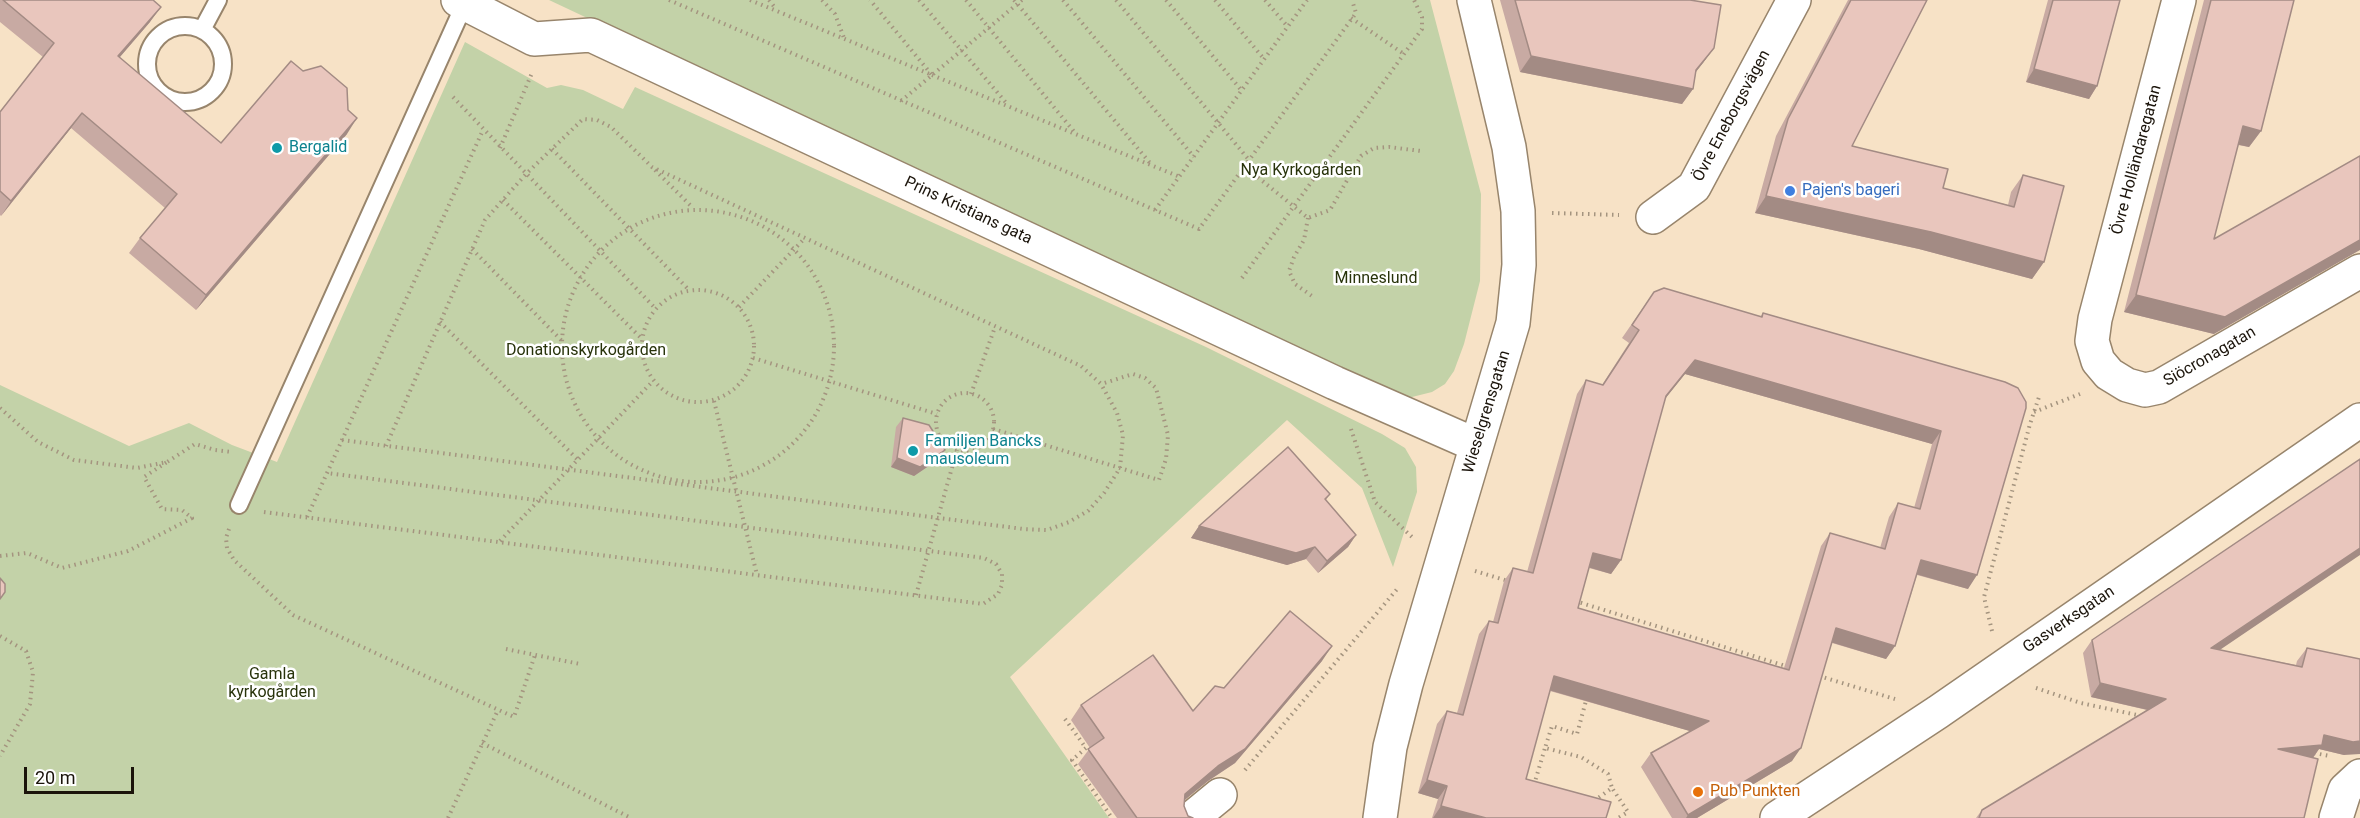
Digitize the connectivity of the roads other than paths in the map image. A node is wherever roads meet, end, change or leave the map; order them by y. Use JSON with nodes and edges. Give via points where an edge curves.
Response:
{"nodes":[{"id":1,"x":218,"y":0,"type":"edge"},
{"id":2,"x":1474,"y":0,"type":"edge"},
{"id":3,"x":1794,"y":0,"type":"edge"},
{"id":4,"x":2179,"y":0,"type":"edge"},
{"id":5,"x":462,"y":2,"type":"edge"},
{"id":6,"x":202,"y":30,"type":"junction"},
{"id":7,"x":1653,"y":217,"type":"road end"},
{"id":8,"x":2360,"y":271,"type":"edge"},
{"id":9,"x":2095,"y":319,"type":"joint"},
{"id":10,"x":2360,"y":420,"type":"edge"},
{"id":11,"x":1476,"y":445,"type":"junction"},
{"id":12,"x":239,"y":505,"type":"dead end"},
{"id":13,"x":2351,"y":771,"type":"edge"},
{"id":14,"x":1220,"y":795,"type":"edge"},
{"id":15,"x":1192,"y":818,"type":"edge"},
{"id":16,"x":1380,"y":818,"type":"edge"},
{"id":17,"x":1777,"y":818,"type":"edge"},
{"id":18,"x":2336,"y":818,"type":"edge"}],
"edges":[{"from":1,"to":6,"type":"lane"},
{"from":2,"to":11,"type":"street","name":"Wieselgrensgatan","via":[[1509,147],[1518,211],[1519,265],[1514,323]]},
{"from":3,"to":7,"type":"street","name":"Övre Eneborgsvägen","via":[[1694,188]]},
{"from":4,"to":9,"type":"street","name":"Övre Holländaregatan"},
{"from":5,"to":11,"type":"street","name":"Prins Kristians gata","via":[[534,39],[591,35],[1335,383]]},
{"from":5,"to":12,"type":"lane"},
{"from":6,"to":6,"type":"lane","via":[[171,29],[162,33],[149,50],[150,80],[163,96],[192,102],[217,84],[222,74],[221,53]]},
{"from":8,"to":9,"type":"street","name":"Siöcronagatan","via":[[2159,387],[2145,390],[2116,379],[2103,368],[2092,341]]},
{"from":10,"to":17,"type":"street","name":"Gasverksgatan","via":[[1938,712]]},
{"from":11,"to":16,"type":"street","name":"Wieselgrensgatan","via":[[1390,747]]},
{"from":13,"to":18,"type":"street"},
{"from":14,"to":15,"type":"street"}]}
